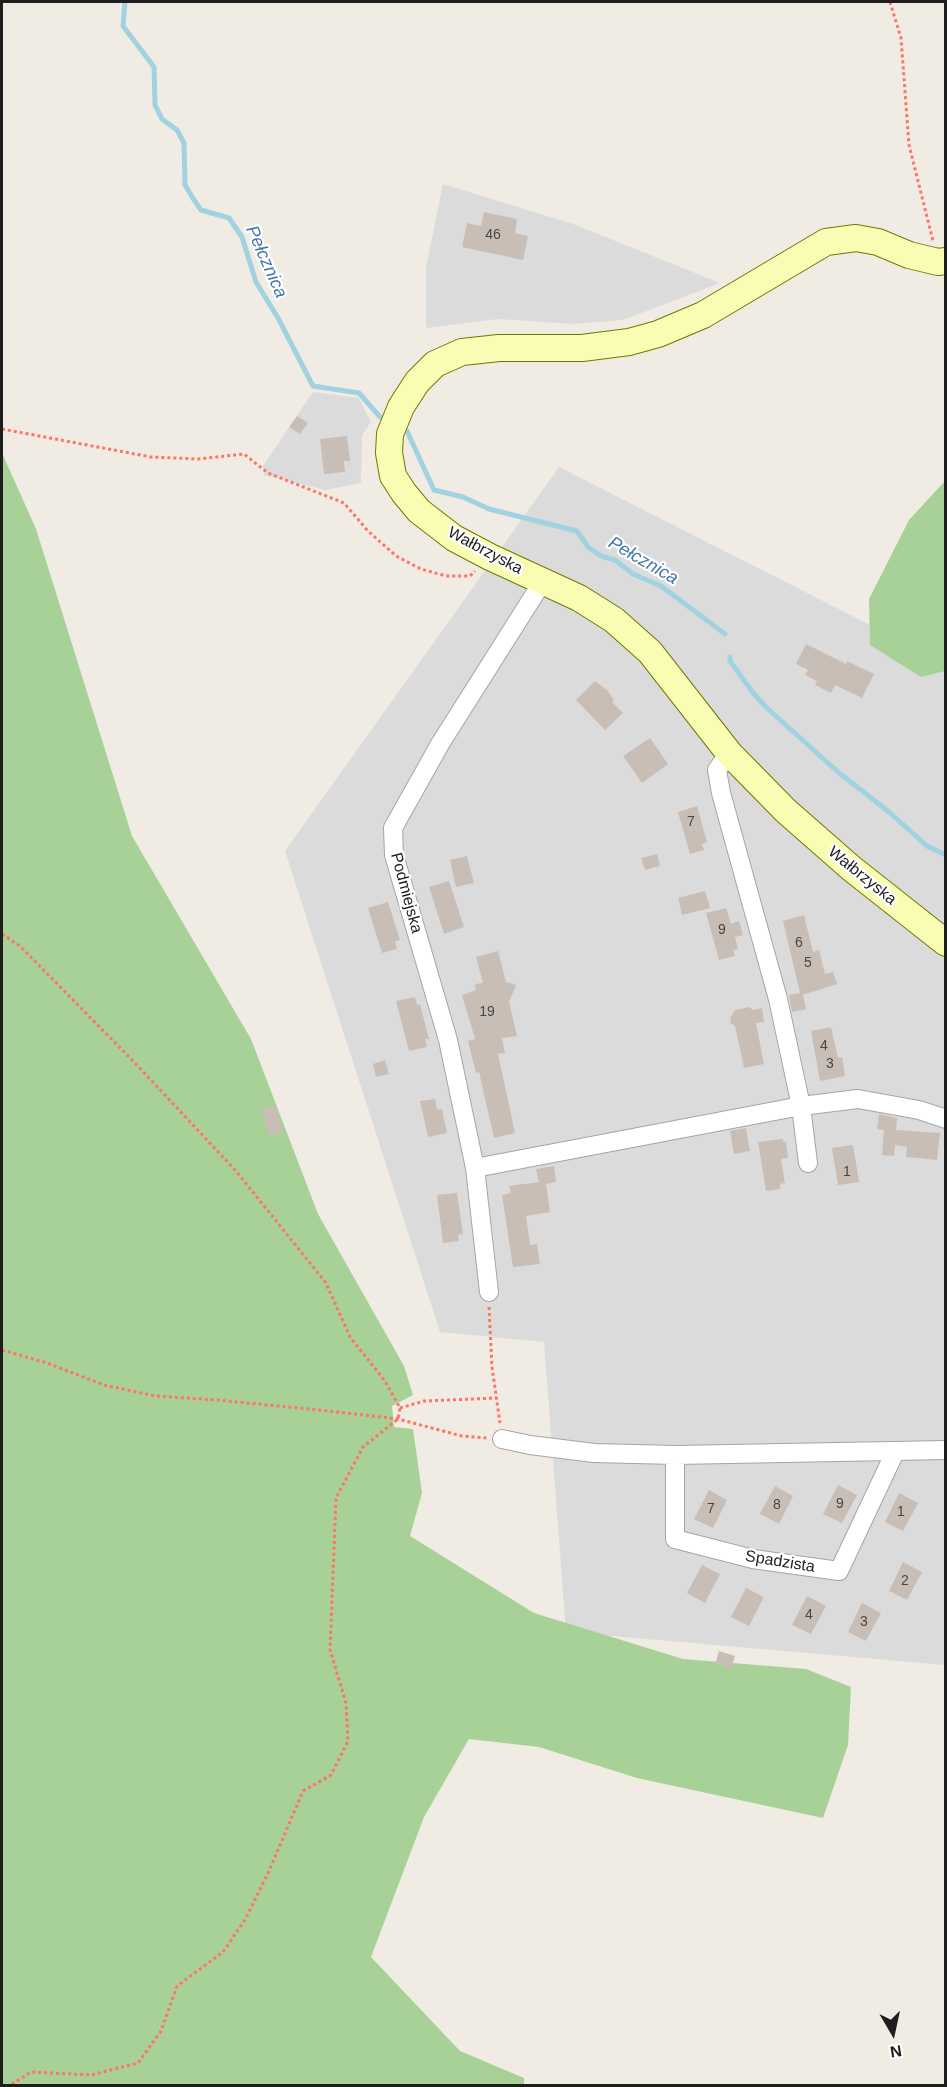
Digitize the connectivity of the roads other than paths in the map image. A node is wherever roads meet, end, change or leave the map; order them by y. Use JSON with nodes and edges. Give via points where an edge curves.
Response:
{"nodes":[{"id":1,"x":941,"y":261,"type":"edge"},
{"id":2,"x":543,"y":580,"type":"junction"},
{"id":3,"x":729,"y":753,"type":"junction"},
{"id":4,"x":945,"y":943,"type":"edge"},
{"id":5,"x":801,"y":1106,"type":"junction"},
{"id":6,"x":945,"y":1119,"type":"edge"},
{"id":7,"x":808,"y":1163,"type":"dead end"},
{"id":8,"x":475,"y":1168,"type":"junction"},
{"id":9,"x":489,"y":1292,"type":"road end"},
{"id":10,"x":502,"y":1439,"type":"road end"},
{"id":11,"x":945,"y":1450,"type":"edge"},
{"id":12,"x":895,"y":1452,"type":"junction"},
{"id":13,"x":675,"y":1455,"type":"junction"}],
"edges":[{"from":1,"to":2,"type":"main road","name":"Wałbrzyska","via":[[855,238],[826,242],[703,315],[658,333],[629,342],[582,348],[462,352],[435,364],[417,382],[390,434],[393,476],[419,511],[454,538]]},
{"from":2,"to":3,"type":"main road","name":"Wałbrzyska","via":[[614,620],[650,652]]},
{"from":2,"to":8,"type":"street","name":"Podmiejska","via":[[440,744],[393,828],[394,855],[448,1040]]},
{"from":3,"to":4,"type":"main road","name":"Wałbrzyska","via":[[786,811]]},
{"from":3,"to":5,"type":"street","via":[[717,770],[721,793],[778,999]]},
{"from":5,"to":6,"type":"street","via":[[858,1099]]},
{"from":5,"to":7,"type":"street"},
{"from":5,"to":8,"type":"street"},
{"from":8,"to":9,"type":"street","name":"Podmiejska"},
{"from":10,"to":13,"type":"street","via":[[594,1454]]},
{"from":11,"to":12,"type":"street"},
{"from":12,"to":13,"type":"street"},
{"from":12,"to":13,"type":"street","name":"Spadzista","via":[[839,1571],[753,1559],[675,1539]]}]}
